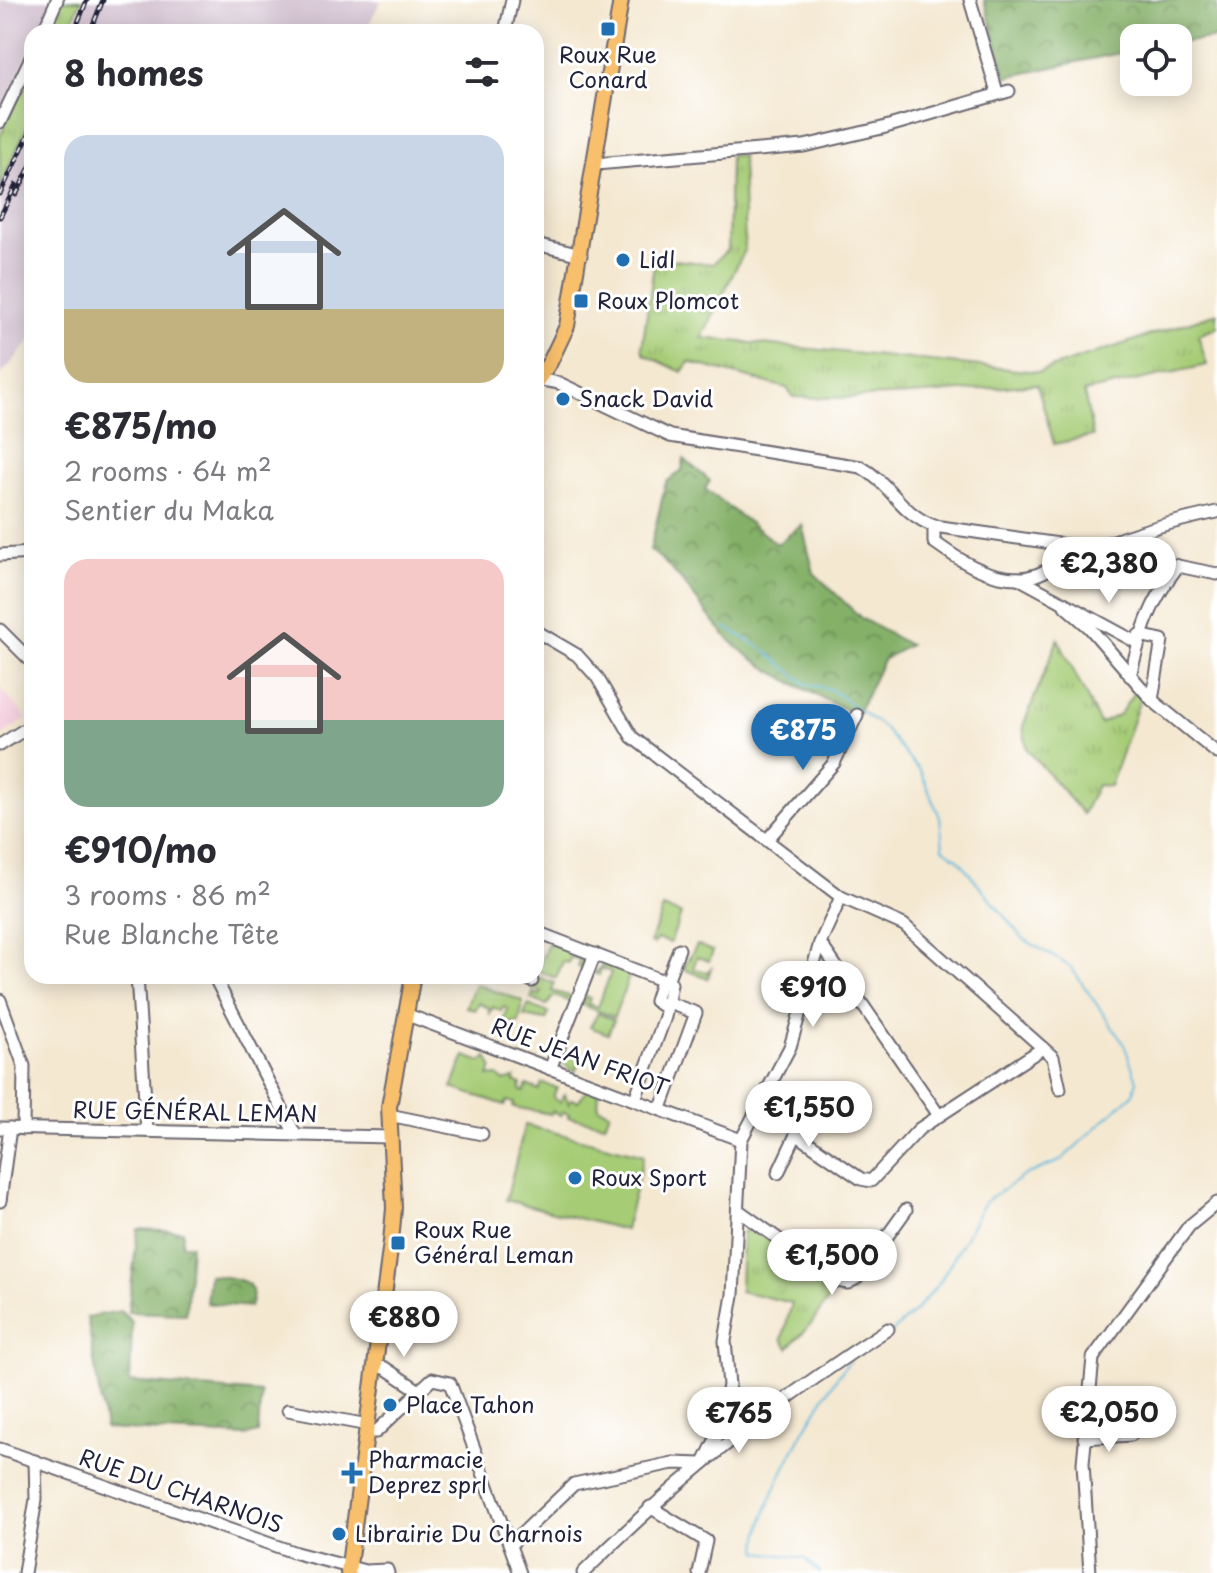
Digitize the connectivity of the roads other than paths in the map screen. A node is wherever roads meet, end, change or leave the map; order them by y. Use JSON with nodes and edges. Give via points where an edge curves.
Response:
{"nodes":[{"id":1,"x":57,"y":0,"type":"edge"},
{"id":2,"x":512,"y":0,"type":"edge"},
{"id":3,"x":621,"y":0,"type":"edge"},
{"id":4,"x":970,"y":0,"type":"edge"},
{"id":5,"x":46,"y":24,"type":"edge"},
{"id":6,"x":507,"y":24,"type":"edge"},
{"id":7,"x":24,"y":72,"type":"edge"},
{"id":8,"x":0,"y":122,"type":"edge"},
{"id":9,"x":596,"y":164,"type":"junction"},
{"id":10,"x":544,"y":246,"type":"edge"},
{"id":11,"x":581,"y":255,"type":"junction"},
{"id":12,"x":544,"y":367,"type":"edge"},
{"id":13,"x":544,"y":381,"type":"edge"},
{"id":14,"x":1217,"y":512,"type":"edge"},
{"id":15,"x":934,"y":526,"type":"junction"},
{"id":16,"x":1094,"y":549,"type":"junction"},
{"id":17,"x":24,"y":554,"type":"edge"},
{"id":18,"x":0,"y":555,"type":"edge"},
{"id":19,"x":1178,"y":566,"type":"junction"},
{"id":20,"x":1217,"y":574,"type":"edge"},
{"id":21,"x":1018,"y":578,"type":"junction"},
{"id":22,"x":1065,"y":606,"type":"junction"},
{"id":23,"x":0,"y":630,"type":"edge"},
{"id":24,"x":544,"y":636,"type":"edge"},
{"id":25,"x":1137,"y":638,"type":"junction"},
{"id":26,"x":24,"y":654,"type":"edge"},
{"id":27,"x":1130,"y":676,"type":"junction"},
{"id":28,"x":1152,"y":700,"type":"junction"},
{"id":29,"x":857,"y":715,"type":"dead end"},
{"id":30,"x":24,"y":730,"type":"edge"},
{"id":31,"x":0,"y":745,"type":"edge"},
{"id":32,"x":1217,"y":753,"type":"edge"},
{"id":33,"x":767,"y":840,"type":"junction"},
{"id":34,"x":841,"y":897,"type":"junction"},
{"id":35,"x":544,"y":935,"type":"edge"},
{"id":36,"x":820,"y":943,"type":"junction"},
{"id":37,"x":679,"y":949,"type":"dead end"},
{"id":38,"x":595,"y":954,"type":"junction"},
{"id":39,"x":667,"y":981,"type":"junction"},
{"id":40,"x":138,"y":984,"type":"edge"},
{"id":41,"x":218,"y":984,"type":"edge"},
{"id":42,"x":411,"y":984,"type":"edge"},
{"id":43,"x":0,"y":1000,"type":"edge"},
{"id":44,"x":665,"y":1004,"type":"junction"},
{"id":45,"x":405,"y":1014,"type":"junction"},
{"id":46,"x":1043,"y":1048,"type":"junction"},
{"id":47,"x":550,"y":1069,"type":"junction"},
{"id":48,"x":1060,"y":1089,"type":"dead end"},
{"id":49,"x":635,"y":1099,"type":"junction"},
{"id":50,"x":661,"y":1108,"type":"junction"},
{"id":51,"x":808,"y":1109,"type":"dead end"},
{"id":52,"x":938,"y":1114,"type":"junction"},
{"id":53,"x":389,"y":1115,"type":"junction"},
{"id":54,"x":5,"y":1128,"type":"edge"},
{"id":55,"x":23,"y":1129,"type":"junction"},
{"id":56,"x":147,"y":1131,"type":"junction"},
{"id":57,"x":295,"y":1134,"type":"junction"},
{"id":58,"x":482,"y":1134,"type":"dead end"},
{"id":59,"x":796,"y":1134,"type":"junction"},
{"id":60,"x":390,"y":1137,"type":"junction"},
{"id":61,"x":741,"y":1140,"type":"junction"},
{"id":62,"x":778,"y":1173,"type":"dead end"},
{"id":63,"x":0,"y":1201,"type":"edge"},
{"id":64,"x":1217,"y":1203,"type":"edge"},
{"id":65,"x":738,"y":1210,"type":"junction"},
{"id":66,"x":906,"y":1210,"type":"dead end"},
{"id":67,"x":888,"y":1329,"type":"dead end"},
{"id":68,"x":374,"y":1366,"type":"junction"},
{"id":69,"x":418,"y":1390,"type":"junction"},
{"id":70,"x":288,"y":1410,"type":"dead end"},
{"id":71,"x":367,"y":1429,"type":"junction"},
{"id":72,"x":1131,"y":1435,"type":"dead end"},
{"id":73,"x":1084,"y":1438,"type":"junction"},
{"id":74,"x":0,"y":1449,"type":"edge"},
{"id":75,"x":35,"y":1461,"type":"junction"},
{"id":76,"x":704,"y":1462,"type":"junction"},
{"id":77,"x":650,"y":1507,"type":"junction"},
{"id":78,"x":510,"y":1545,"type":"junction"},
{"id":79,"x":349,"y":1570,"type":"edge"},
{"id":80,"x":24,"y":1573,"type":"edge"},
{"id":81,"x":388,"y":1573,"type":"edge"},
{"id":82,"x":520,"y":1573,"type":"edge"},
{"id":83,"x":583,"y":1573,"type":"edge"},
{"id":84,"x":699,"y":1573,"type":"edge"},
{"id":85,"x":1090,"y":1573,"type":"edge"}],
"edges":[{"from":1,"to":5,"type":"street"},
{"from":2,"to":6,"type":"street"},
{"from":3,"to":9,"type":"main road"},
{"from":4,"to":9,"type":"street","via":[[1003,92],[804,146]]},
{"from":7,"to":8,"type":"street"},
{"from":9,"to":11,"type":"main road"},
{"from":10,"to":11,"type":"street"},
{"from":11,"to":12,"type":"main road","via":[[567,326]]},
{"from":13,"to":15,"type":"street","via":[[559,383],[670,436],[861,467],[879,477],[914,519]]},
{"from":14,"to":16,"type":"street"},
{"from":15,"to":16,"type":"street"},
{"from":15,"to":21,"type":"street","via":[[934,542],[958,559],[988,574]]},
{"from":16,"to":19,"type":"street"},
{"from":16,"to":21,"type":"street","via":[[1037,576]]},
{"from":17,"to":18,"type":"street"},
{"from":19,"to":20,"type":"street"},
{"from":19,"to":25,"type":"street","via":[[1157,594]]},
{"from":21,"to":22,"type":"street"},
{"from":22,"to":25,"type":"street"},
{"from":22,"to":27,"type":"street"},
{"from":23,"to":26,"type":"street"},
{"from":24,"to":33,"type":"street","via":[[577,655],[597,677],[632,737]]},
{"from":25,"to":27,"type":"street"},
{"from":25,"to":28,"type":"street","via":[[1162,640]]},
{"from":27,"to":28,"type":"street"},
{"from":28,"to":32,"type":"street"},
{"from":29,"to":33,"type":"street","via":[[834,763]]},
{"from":30,"to":31,"type":"street"},
{"from":33,"to":34,"type":"street"},
{"from":34,"to":36,"type":"street"},
{"from":34,"to":46,"type":"street","via":[[904,925]]},
{"from":35,"to":38,"type":"street"},
{"from":36,"to":52,"type":"street"},
{"from":36,"to":61,"type":"street","via":[[790,1047]]},
{"from":37,"to":39,"type":"street"},
{"from":38,"to":39,"type":"street"},
{"from":38,"to":47,"type":"street"},
{"from":39,"to":44,"type":"street","via":[[655,1001]]},
{"from":40,"to":56,"type":"street"},
{"from":41,"to":57,"type":"street"},
{"from":42,"to":45,"type":"main road"},
{"from":43,"to":55,"type":"street","via":[[24,1066]]},
{"from":44,"to":49,"type":"street"},
{"from":44,"to":50,"type":"street","via":[[696,1013]]},
{"from":45,"to":47,"type":"street","name":"RUE JEAN FRIOT"},
{"from":45,"to":53,"type":"main road"},
{"from":46,"to":48,"type":"street","via":[[1057,1067]]},
{"from":46,"to":52,"type":"street"},
{"from":47,"to":49,"type":"street","name":"RUE JEAN FRIOT"},
{"from":49,"to":50,"type":"street","name":"RUE JEAN FRIOT"},
{"from":50,"to":61,"type":"street","name":"RUE JEAN FRIOT"},
{"from":51,"to":59,"type":"street"},
{"from":52,"to":59,"type":"street","via":[[908,1138],[871,1181]]},
{"from":53,"to":58,"type":"street"},
{"from":53,"to":60,"type":"main road"},
{"from":54,"to":55,"type":"street","name":"RUE GÉNÉRAL LEMAN"},
{"from":54,"to":63,"type":"street"},
{"from":55,"to":56,"type":"street","name":"RUE GÉNÉRAL LEMAN"},
{"from":56,"to":57,"type":"street","name":"RUE GÉNÉRAL LEMAN"},
{"from":57,"to":60,"type":"street","name":"RUE GÉNÉRAL LEMAN"},
{"from":59,"to":62,"type":"street"},
{"from":60,"to":68,"type":"main road","via":[[394,1208]]},
{"from":61,"to":65,"type":"street"},
{"from":64,"to":73,"type":"street","via":[[1189,1226],[1097,1350],[1088,1376]]},
{"from":65,"to":66,"type":"street","via":[[837,1281],[848,1283]]},
{"from":65,"to":76,"type":"street","via":[[725,1341],[729,1385],[720,1430]]},
{"from":67,"to":76,"type":"street","via":[[767,1409]]},
{"from":68,"to":69,"type":"street"},
{"from":68,"to":71,"type":"main road"},
{"from":69,"to":71,"type":"street","via":[[376,1432]]},
{"from":69,"to":78,"type":"street","via":[[441,1378],[456,1393]]},
{"from":70,"to":71,"type":"street"},
{"from":71,"to":79,"type":"main road"},
{"from":72,"to":73,"type":"street"},
{"from":73,"to":85,"type":"street"},
{"from":74,"to":75,"type":"street","name":"RUE DU CHARNOIS"},
{"from":75,"to":79,"type":"street","name":"RUE DU CHARNOIS"},
{"from":75,"to":80,"type":"street","via":[[36,1499]]},
{"from":76,"to":77,"type":"street"},
{"from":76,"to":78,"type":"street","via":[[673,1463],[574,1484]]},
{"from":77,"to":83,"type":"street"},
{"from":77,"to":84,"type":"street","via":[[706,1541]]},
{"from":78,"to":82,"type":"street"},
{"from":79,"to":81,"type":"street","name":"RUE DU CHARNOIS"}]}
